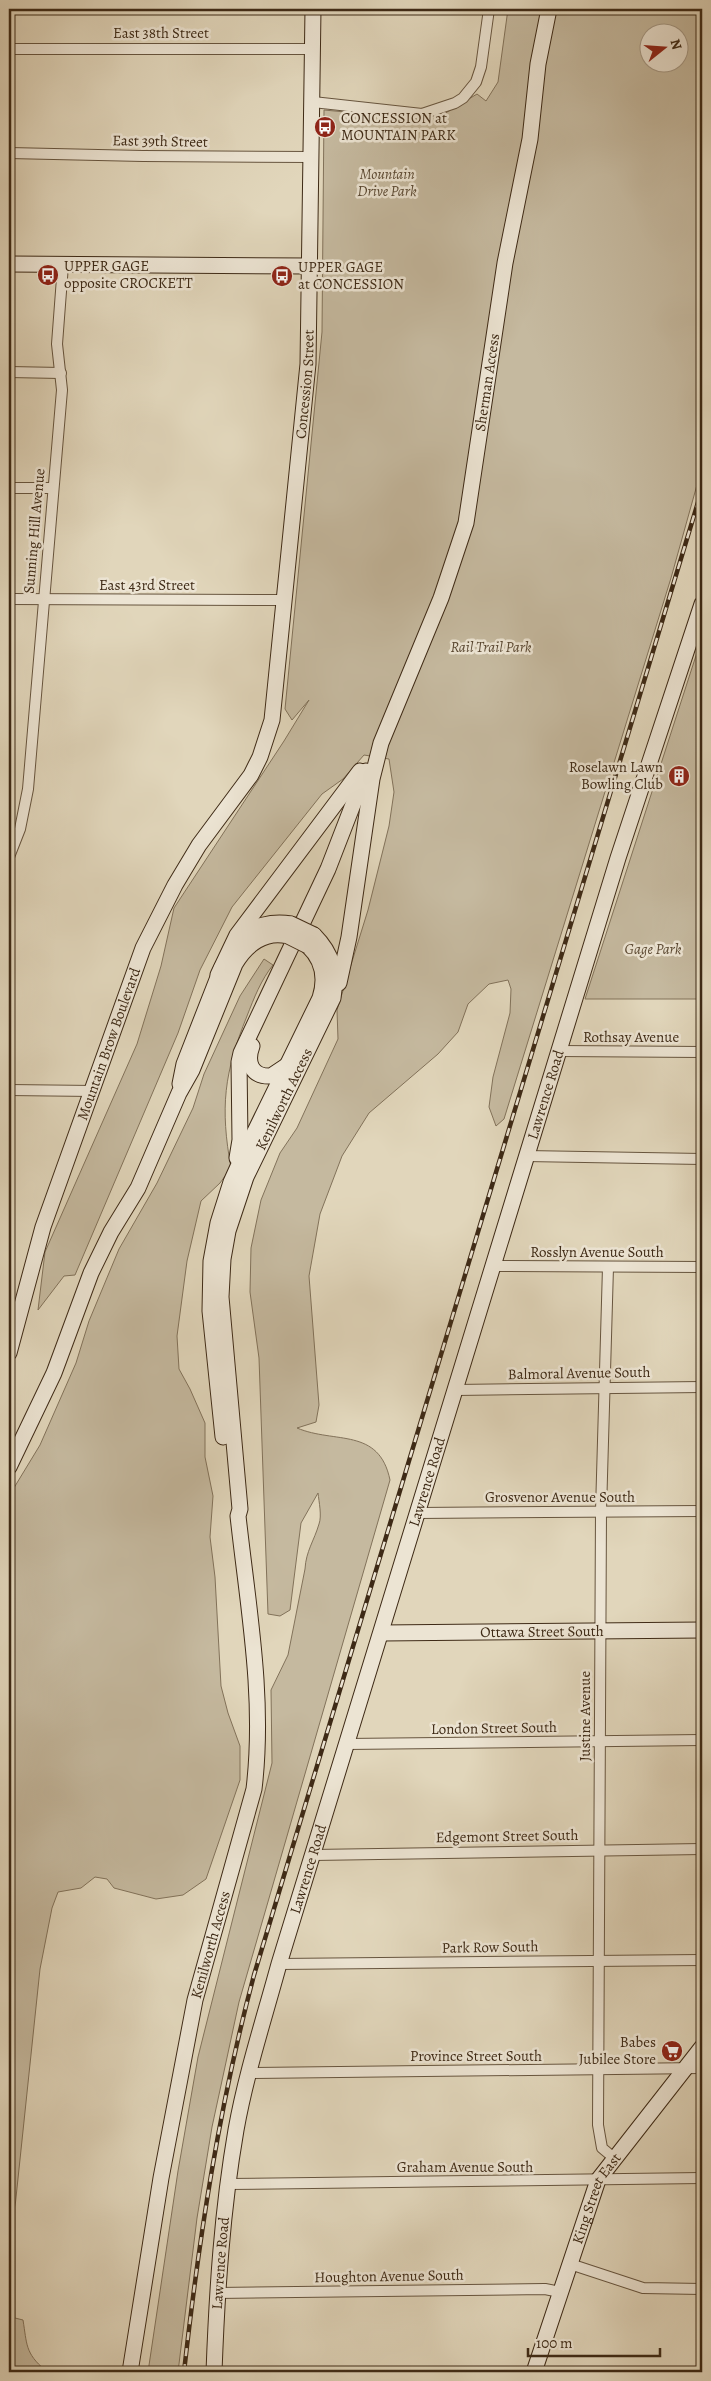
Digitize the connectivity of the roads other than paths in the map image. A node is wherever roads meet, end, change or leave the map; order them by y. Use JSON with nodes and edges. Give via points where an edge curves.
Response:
{"nodes":[{"id":1,"x":313,"y":9,"type":"edge"},
{"id":2,"x":489,"y":9,"type":"edge"},
{"id":3,"x":549,"y":9,"type":"edge"},
{"id":4,"x":9,"y":48,"type":"edge"},
{"id":5,"x":313,"y":48,"type":"junction"},
{"id":6,"x":313,"y":102,"type":"junction"},
{"id":7,"x":9,"y":153,"type":"edge"},
{"id":8,"x":311,"y":157,"type":"junction"},
{"id":9,"x":9,"y":264,"type":"edge"},
{"id":10,"x":63,"y":265,"type":"junction"},
{"id":11,"x":310,"y":266,"type":"junction"},
{"id":12,"x":9,"y":372,"type":"edge"},
{"id":13,"x":60,"y":372,"type":"junction"},
{"id":14,"x":9,"y":488,"type":"edge"},
{"id":15,"x":53,"y":488,"type":"junction"},
{"id":16,"x":9,"y":599,"type":"edge"},
{"id":17,"x":44,"y":599,"type":"junction"},
{"id":18,"x":285,"y":600,"type":"junction"},
{"id":19,"x":702,"y":604,"type":"edge"},
{"id":20,"x":377,"y":749,"type":"junction"},
{"id":21,"x":260,"y":757,"type":"joint"},
{"id":22,"x":372,"y":779,"type":"junction"},
{"id":23,"x":9,"y":858,"type":"edge"},
{"id":24,"x":290,"y":930,"type":"junction"},
{"id":25,"x":311,"y":941,"type":"junction"},
{"id":26,"x":218,"y":975,"type":"junction"},
{"id":27,"x":333,"y":998,"type":"junction"},
{"id":28,"x":560,"y":1051,"type":"junction"},
{"id":29,"x":702,"y":1052,"type":"edge"},
{"id":30,"x":287,"y":1065,"type":"junction"},
{"id":31,"x":9,"y":1090,"type":"edge"},
{"id":32,"x":92,"y":1091,"type":"junction"},
{"id":33,"x":179,"y":1093,"type":"junction"},
{"id":34,"x":526,"y":1156,"type":"junction"},
{"id":35,"x":702,"y":1158,"type":"edge"},
{"id":36,"x":231,"y":1182,"type":"junction"},
{"id":37,"x":492,"y":1266,"type":"junction"},
{"id":38,"x":608,"y":1267,"type":"junction"},
{"id":39,"x":702,"y":1268,"type":"edge"},
{"id":40,"x":9,"y":1353,"type":"edge"},
{"id":41,"x":702,"y":1387,"type":"edge"},
{"id":42,"x":604,"y":1388,"type":"junction"},
{"id":43,"x":456,"y":1390,"type":"junction"},
{"id":44,"x":9,"y":1467,"type":"edge"},
{"id":45,"x":601,"y":1511,"type":"junction"},
{"id":46,"x":702,"y":1511,"type":"edge"},
{"id":47,"x":418,"y":1513,"type":"junction"},
{"id":48,"x":238,"y":1516,"type":"junction"},
{"id":49,"x":600,"y":1630,"type":"junction"},
{"id":50,"x":702,"y":1630,"type":"edge"},
{"id":51,"x":382,"y":1633,"type":"junction"},
{"id":52,"x":702,"y":1740,"type":"edge"},
{"id":53,"x":600,"y":1742,"type":"junction"},
{"id":54,"x":346,"y":1744,"type":"junction"},
{"id":55,"x":702,"y":1849,"type":"edge"},
{"id":56,"x":600,"y":1850,"type":"junction"},
{"id":57,"x":313,"y":1855,"type":"junction"},
{"id":58,"x":702,"y":1960,"type":"edge"},
{"id":59,"x":600,"y":1961,"type":"junction"},
{"id":60,"x":279,"y":1964,"type":"junction"},
{"id":61,"x":702,"y":2047,"type":"edge"},
{"id":62,"x":684,"y":2068,"type":"junction"},
{"id":63,"x":702,"y":2068,"type":"edge"},
{"id":64,"x":599,"y":2070,"type":"junction"},
{"id":65,"x":250,"y":2073,"type":"junction"},
{"id":66,"x":614,"y":2158,"type":"junction"},
{"id":67,"x":702,"y":2178,"type":"edge"},
{"id":68,"x":598,"y":2180,"type":"junction"},
{"id":69,"x":228,"y":2184,"type":"junction"},
{"id":70,"x":570,"y":2264,"type":"junction"},
{"id":71,"x":702,"y":2289,"type":"edge"},
{"id":72,"x":217,"y":2292,"type":"junction"},
{"id":73,"x":560,"y":2292,"type":"junction"},
{"id":74,"x":130,"y":2372,"type":"edge"},
{"id":75,"x":214,"y":2372,"type":"edge"},
{"id":76,"x":534,"y":2372,"type":"edge"}],
"edges":[{"from":1,"to":5,"type":"main road","name":"Concession Street"},
{"from":2,"to":6,"type":"street","via":[[476,82],[463,98],[454,103],[422,114]]},
{"from":3,"to":20,"type":"main road","name":"Sherman Access","via":[[538,64],[530,139],[499,298],[466,523],[441,598]]},
{"from":4,"to":5,"type":"street","name":"East 38th Street"},
{"from":5,"to":6,"type":"main road","name":"Concession Street"},
{"from":6,"to":8,"type":"main road","name":"Concession Street"},
{"from":7,"to":8,"type":"street","name":"East 39th Street"},
{"from":8,"to":11,"type":"main road","name":"Concession Street"},
{"from":9,"to":10,"type":"main road"},
{"from":10,"to":11,"type":"main road"},
{"from":10,"to":13,"type":"street","name":"Sunning Hill Avenue","via":[[57,344]]},
{"from":11,"to":18,"type":"main road","name":"Concession Street","via":[[308,364]]},
{"from":12,"to":13,"type":"street"},
{"from":13,"to":15,"type":"street","name":"Sunning Hill Avenue","via":[[62,390]]},
{"from":14,"to":15,"type":"street"},
{"from":15,"to":17,"type":"street","name":"Sunning Hill Avenue"},
{"from":16,"to":17,"type":"street","name":"East 43rd Street"},
{"from":17,"to":18,"type":"street","name":"East 43rd Street"},
{"from":17,"to":23,"type":"street","name":"Sunning Hill Avenue","via":[[28,789],[20,829]]},
{"from":18,"to":21,"type":"main road","name":"Concession Street","via":[[272,720]]},
{"from":19,"to":28,"type":"main road","name":"Lawrence Road","via":[[635,804]]},
{"from":20,"to":22,"type":"main road"},
{"from":20,"to":26,"type":"main road","via":[[238,935]]},
{"from":20,"to":36,"type":"main road","via":[[338,846],[241,1053],[240,1149]]},
{"from":21,"to":32,"type":"main road","name":"Mountain Brow Boulevard","via":[[240,791],[199,845],[143,948]]},
{"from":22,"to":27,"type":"main road","via":[[344,965]]},
{"from":22,"to":30,"type":"main road","via":[[333,877],[248,1056],[253,1071],[262,1076],[275,1075]]},
{"from":24,"to":25,"type":"main road","name":"Kenilworth Access","bridge":true},
{"from":24,"to":26,"type":"main road","name":"Kenilworth Access","via":[[270,924],[246,932]]},
{"from":24,"to":33,"type":"main road","name":"Kenilworth Access","via":[[265,937],[242,952]]},
{"from":25,"to":27,"type":"main road","name":"Kenilworth Access","via":[[328,953],[334,967]]},
{"from":25,"to":30,"type":"main road","name":"Kenilworth Access","via":[[322,969],[323,989]]},
{"from":26,"to":33,"type":"main road","name":"Kenilworth Access","via":[[184,1064]]},
{"from":27,"to":48,"type":"main road","name":"Kenilworth Access","via":[[246,1177],[228,1231],[221,1297]]},
{"from":28,"to":29,"type":"street","name":"Rothsay Avenue"},
{"from":28,"to":34,"type":"main road","name":"Lawrence Road"},
{"from":30,"to":36,"type":"main road","name":"Kenilworth Access"},
{"from":31,"to":32,"type":"street"},
{"from":32,"to":40,"type":"main road","name":"Mountain Brow Boulevard","via":[[43,1227]]},
{"from":33,"to":44,"type":"main road","name":"Kenilworth Access","via":[[138,1188],[91,1273],[54,1373]]},
{"from":34,"to":35,"type":"street"},
{"from":34,"to":37,"type":"main road","name":"Lawrence Road"},
{"from":36,"to":48,"type":"main road","name":"Kenilworth Access","via":[[218,1223],[211,1261],[210,1312],[218,1405],[234,1510]]},
{"from":37,"to":38,"type":"street","name":"Rosslyn Avenue South"},
{"from":37,"to":43,"type":"main road","name":"Lawrence Road"},
{"from":38,"to":39,"type":"street","name":"Rosslyn Avenue South"},
{"from":38,"to":42,"type":"street","name":"Justine Avenue"},
{"from":41,"to":42,"type":"street","name":"Balmoral Avenue South"},
{"from":42,"to":43,"type":"street","name":"Balmoral Avenue South"},
{"from":42,"to":45,"type":"street","name":"Justine Avenue"},
{"from":43,"to":47,"type":"main road","name":"Lawrence Road"},
{"from":45,"to":46,"type":"street","name":"Grosvenor Avenue South"},
{"from":45,"to":47,"type":"street","name":"Grosvenor Avenue South"},
{"from":45,"to":49,"type":"street","name":"Justine Avenue"},
{"from":47,"to":51,"type":"main road","name":"Lawrence Road"},
{"from":48,"to":74,"type":"main road","name":"Kenilworth Access","via":[[259,1710],[254,1789],[195,2000],[161,2178]]},
{"from":49,"to":50,"type":"main road","name":"Ottawa Street South"},
{"from":49,"to":51,"type":"main road","name":"Ottawa Street South"},
{"from":49,"to":53,"type":"street","name":"Justine Avenue"},
{"from":51,"to":54,"type":"main road","name":"Lawrence Road"},
{"from":52,"to":53,"type":"street","name":"London Street South"},
{"from":53,"to":54,"type":"street","name":"London Street South"},
{"from":53,"to":56,"type":"street","name":"Justine Avenue"},
{"from":54,"to":57,"type":"main road","name":"Lawrence Road"},
{"from":55,"to":56,"type":"street","name":"Edgemont Street South"},
{"from":56,"to":57,"type":"street","name":"Edgemont Street South"},
{"from":56,"to":59,"type":"street","name":"Justine Avenue"},
{"from":57,"to":60,"type":"main road","name":"Lawrence Road"},
{"from":58,"to":59,"type":"street","name":"Park Row South"},
{"from":59,"to":60,"type":"street","name":"Park Row South"},
{"from":59,"to":64,"type":"street","name":"Justine Avenue"},
{"from":60,"to":65,"type":"main road","name":"Lawrence Road"},
{"from":61,"to":62,"type":"main road","name":"King Street East"},
{"from":62,"to":63,"type":"street","name":"Province Street South"},
{"from":62,"to":64,"type":"street","name":"Province Street South"},
{"from":62,"to":66,"type":"main road","name":"King Street East"},
{"from":64,"to":65,"type":"street","name":"Province Street South"},
{"from":64,"to":66,"type":"street","name":"Justine Avenue","via":[[598,2136],[602,2148]]},
{"from":65,"to":69,"type":"main road","name":"Lawrence Road"},
{"from":66,"to":68,"type":"main road","name":"King Street East"},
{"from":67,"to":68,"type":"street","name":"Graham Avenue South"},
{"from":68,"to":69,"type":"street","name":"Graham Avenue South"},
{"from":68,"to":70,"type":"main road","name":"King Street East"},
{"from":69,"to":72,"type":"main road","name":"Lawrence Road"},
{"from":70,"to":71,"type":"street","via":[[643,2288]]},
{"from":70,"to":73,"type":"main road","name":"King Street East"},
{"from":72,"to":73,"type":"street","name":"Houghton Avenue South","via":[[535,2289]]},
{"from":72,"to":75,"type":"main road","name":"Lawrence Road"},
{"from":73,"to":76,"type":"main road","name":"King Street East"}]}
